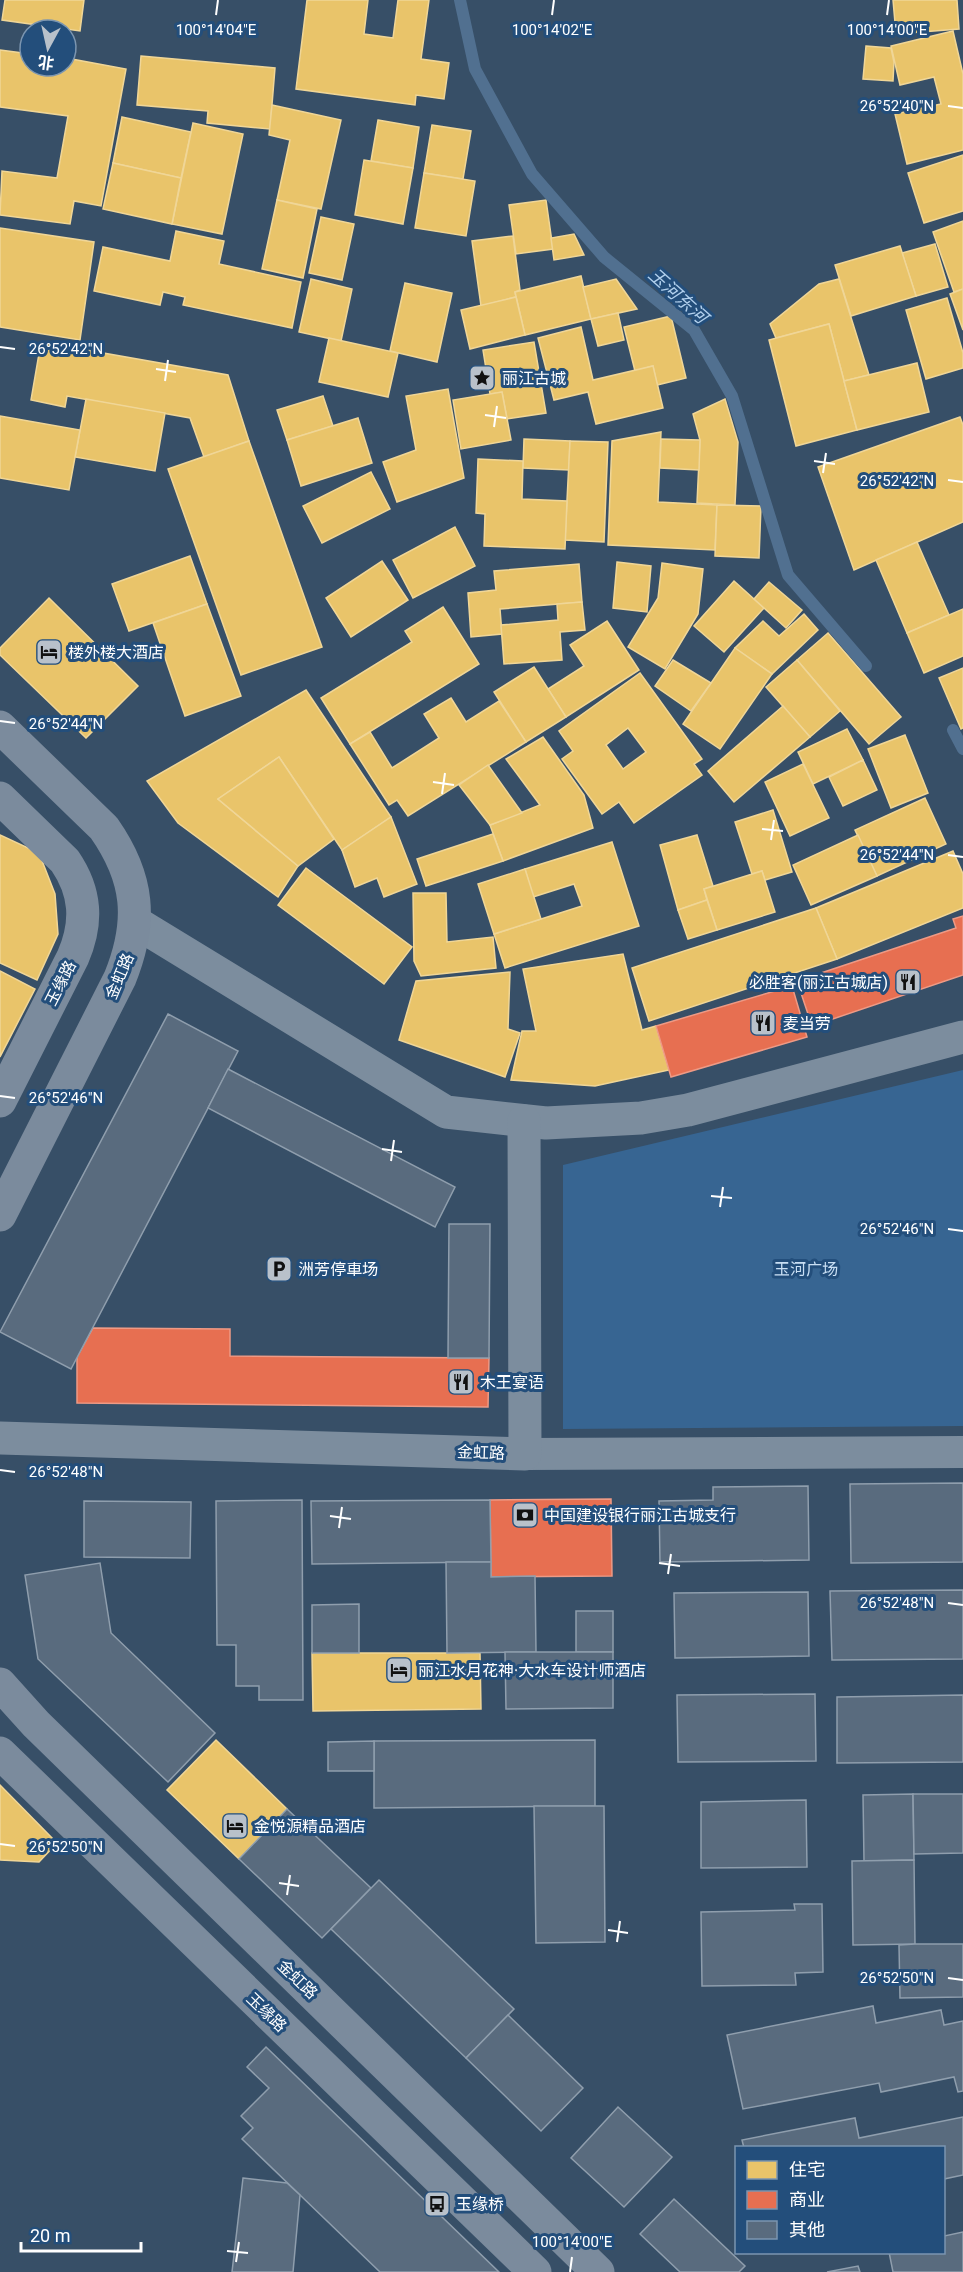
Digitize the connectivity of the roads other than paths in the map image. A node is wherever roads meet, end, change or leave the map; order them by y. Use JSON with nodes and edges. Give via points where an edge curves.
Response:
{"nodes":[{"id":1,"x":0,"y":727,"type":"edge"},
{"id":2,"x":0,"y":798,"type":"edge"},
{"id":3,"x":135,"y":922,"type":"junction"},
{"id":4,"x":963,"y":1036,"type":"edge"},
{"id":5,"x":0,"y":1101,"type":"edge"},
{"id":6,"x":524,"y":1121,"type":"junction"},
{"id":7,"x":0,"y":1215,"type":"edge"},
{"id":8,"x":0,"y":1438,"type":"edge"},
{"id":9,"x":963,"y":1452,"type":"edge"},
{"id":10,"x":525,"y":1454,"type":"junction"},
{"id":11,"x":0,"y":1684,"type":"edge"},
{"id":12,"x":0,"y":1753,"type":"edge"},
{"id":13,"x":535,"y":2272,"type":"edge"},
{"id":14,"x":598,"y":2272,"type":"edge"}],
"edges":[{"from":1,"to":3,"type":"main road","name":"金虹路","via":[[104,828],[128,869]]},
{"from":2,"to":5,"type":"main road","name":"玉缘路","via":[[65,861],[83,900],[81,938]]},
{"from":3,"to":6,"type":"street","via":[[446,1112]]},
{"from":3,"to":7,"type":"main road","name":"金虹路","via":[[131,951],[120,978]]},
{"from":4,"to":6,"type":"street","via":[[688,1110],[594,1122]]},
{"from":6,"to":10,"type":"street"},
{"from":8,"to":10,"type":"street","name":"金虹路"},
{"from":9,"to":10,"type":"street","name":"金虹路"},
{"from":11,"to":14,"type":"main road","name":"金虹路","via":[[36,1724]]},
{"from":12,"to":13,"type":"main road","name":"玉缘路"}]}
